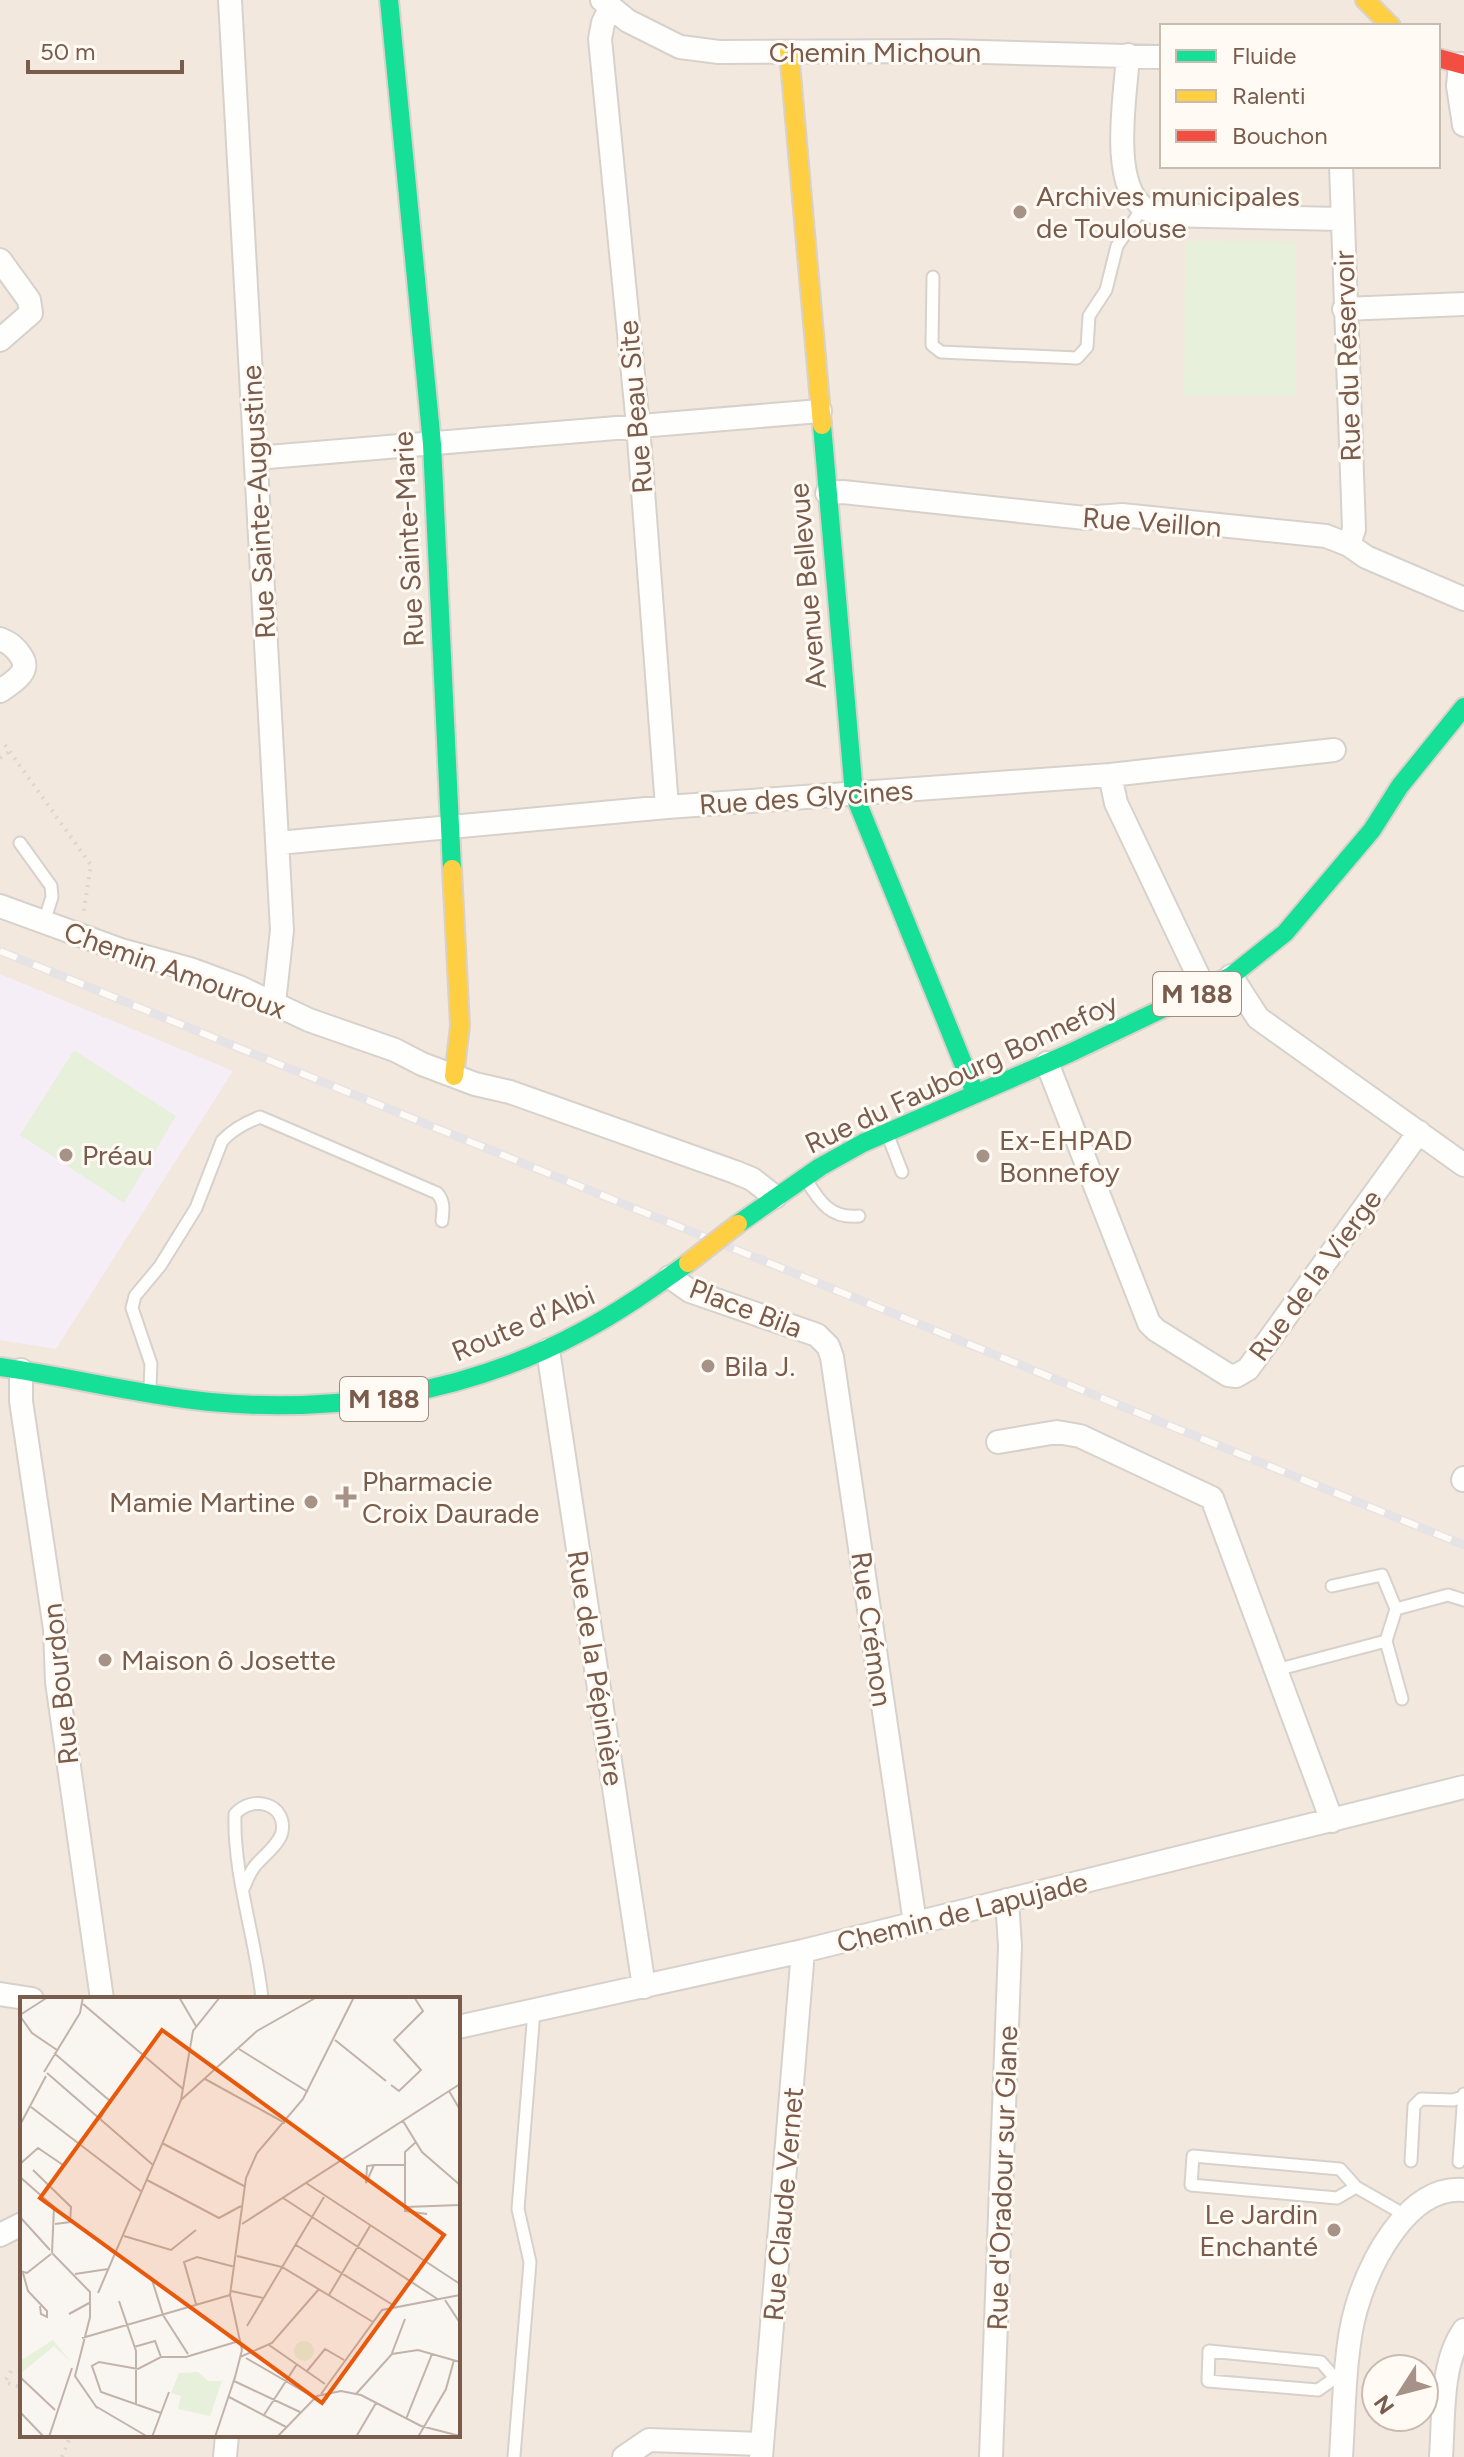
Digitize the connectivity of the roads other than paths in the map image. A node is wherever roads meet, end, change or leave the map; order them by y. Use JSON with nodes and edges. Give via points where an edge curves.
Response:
{"nodes":[{"id":1,"x":230,"y":0,"type":"edge"},
{"id":2,"x":389,"y":0,"type":"edge"},
{"id":3,"x":1365,"y":0,"type":"edge"},
{"id":4,"x":606,"y":4,"type":"edge"},
{"id":5,"x":1389,"y":24,"type":"edge"},
{"id":6,"x":789,"y":51,"type":"junction"},
{"id":7,"x":1128,"y":55,"type":"junction"},
{"id":8,"x":1160,"y":57,"type":"edge"},
{"id":9,"x":1454,"y":63,"type":"edge"},
{"id":10,"x":1464,"y":125,"type":"edge"},
{"id":11,"x":1341,"y":168,"type":"edge"},
{"id":12,"x":1143,"y":207,"type":"junction"},
{"id":13,"x":1341,"y":219,"type":"junction"},
{"id":14,"x":0,"y":260,"type":"edge"},
{"id":15,"x":933,"y":277,"type":"dead end"},
{"id":16,"x":1464,"y":304,"type":"edge"},
{"id":17,"x":1344,"y":309,"type":"junction"},
{"id":18,"x":0,"y":338,"type":"edge"},
{"id":19,"x":820,"y":411,"type":"junction"},
{"id":20,"x":638,"y":425,"type":"junction"},
{"id":21,"x":432,"y":444,"type":"junction"},
{"id":22,"x":256,"y":458,"type":"junction"},
{"id":23,"x":827,"y":493,"type":"junction"},
{"id":24,"x":1349,"y":545,"type":"junction"},
{"id":25,"x":1464,"y":599,"type":"edge"},
{"id":26,"x":0,"y":639,"type":"edge"},
{"id":27,"x":0,"y":691,"type":"edge"},
{"id":28,"x":1464,"y":707,"type":"edge"},
{"id":29,"x":1459,"y":737,"type":"edge"},
{"id":30,"x":1334,"y":750,"type":"dead end"},
{"id":31,"x":1110,"y":775,"type":"junction"},
{"id":32,"x":854,"y":794,"type":"junction"},
{"id":33,"x":667,"y":807,"type":"junction"},
{"id":34,"x":451,"y":828,"type":"junction"},
{"id":35,"x":20,"y":843,"type":"dead end"},
{"id":36,"x":278,"y":843,"type":"junction"},
{"id":37,"x":0,"y":906,"type":"edge"},
{"id":38,"x":44,"y":922,"type":"junction"},
{"id":39,"x":1231,"y":976,"type":"junction"},
{"id":40,"x":1205,"y":990,"type":"junction"},
{"id":41,"x":274,"y":1003,"type":"junction"},
{"id":42,"x":1047,"y":1063,"type":"junction"},
{"id":43,"x":455,"y":1068,"type":"junction"},
{"id":44,"x":975,"y":1093,"type":"junction"},
{"id":45,"x":886,"y":1132,"type":"junction"},
{"id":46,"x":1419,"y":1132,"type":"junction"},
{"id":47,"x":1464,"y":1165,"type":"edge"},
{"id":48,"x":902,"y":1172,"type":"dead end"},
{"id":49,"x":805,"y":1177,"type":"junction"},
{"id":50,"x":775,"y":1197,"type":"junction"},
{"id":51,"x":859,"y":1216,"type":"dead end"},
{"id":52,"x":746,"y":1219,"type":"joint"},
{"id":53,"x":442,"y":1221,"type":"dead end"},
{"id":54,"x":670,"y":1277,"type":"junction"},
{"id":55,"x":822,"y":1338,"type":"joint"},
{"id":56,"x":548,"y":1350,"type":"junction"},
{"id":57,"x":10,"y":1368,"type":"edge"},
{"id":58,"x":150,"y":1392,"type":"junction"},
{"id":59,"x":998,"y":1442,"type":"dead end"},
{"id":60,"x":1332,"y":1586,"type":"dead end"},
{"id":61,"x":1464,"y":1600,"type":"edge"},
{"id":62,"x":1396,"y":1609,"type":"junction"},
{"id":63,"x":1386,"y":1641,"type":"junction"},
{"id":64,"x":1276,"y":1670,"type":"junction"},
{"id":65,"x":1402,"y":1699,"type":"dead end"},
{"id":66,"x":1464,"y":1787,"type":"edge"},
{"id":67,"x":1332,"y":1821,"type":"junction"},
{"id":68,"x":243,"y":1889,"type":"junction"},
{"id":69,"x":1007,"y":1900,"type":"junction"},
{"id":70,"x":915,"y":1923,"type":"junction"},
{"id":71,"x":803,"y":1951,"type":"junction"},
{"id":72,"x":644,"y":1987,"type":"junction"},
{"id":73,"x":0,"y":1994,"type":"edge"},
{"id":74,"x":20,"y":1997,"type":"edge"},
{"id":75,"x":102,"y":1997,"type":"edge"},
{"id":76,"x":262,"y":1997,"type":"edge"},
{"id":77,"x":534,"y":2011,"type":"junction"},
{"id":78,"x":460,"y":2027,"type":"edge"},
{"id":79,"x":1463,"y":2095,"type":"edge"},
{"id":80,"x":1411,"y":2161,"type":"dead end"},
{"id":81,"x":1459,"y":2162,"type":"dead end"},
{"id":82,"x":1356,"y":2187,"type":"junction"},
{"id":83,"x":1464,"y":2190,"type":"edge"},
{"id":84,"x":1405,"y":2215,"type":"junction"},
{"id":85,"x":20,"y":2225,"type":"edge"},
{"id":86,"x":0,"y":2235,"type":"edge"},
{"id":87,"x":1464,"y":2330,"type":"edge"},
{"id":88,"x":1341,"y":2378,"type":"junction"},
{"id":89,"x":227,"y":2437,"type":"edge"},
{"id":90,"x":762,"y":2450,"type":"edge"},
{"id":91,"x":514,"y":2456,"type":"edge"},
{"id":92,"x":225,"y":2457,"type":"edge"},
{"id":93,"x":624,"y":2457,"type":"edge"},
{"id":94,"x":991,"y":2457,"type":"edge"},
{"id":95,"x":1341,"y":2457,"type":"edge"},
{"id":96,"x":1441,"y":2457,"type":"edge"}],
"edges":[{"from":1,"to":22,"type":"street","name":"Rue Sainte-Augustine"},
{"from":2,"to":21,"type":"street","name":"Rue Sainte-Marie"},
{"from":3,"to":5,"type":"street"},
{"from":4,"to":6,"type":"street","name":"Chemin Michoun","via":[[680,47]]},
{"from":4,"to":20,"type":"street","name":"Rue Beau Site","via":[[600,39]]},
{"from":6,"to":7,"type":"street","name":"Chemin Michoun"},
{"from":6,"to":19,"type":"street","name":"Avenue Bellevue"},
{"from":7,"to":8,"type":"street","name":"Chemin Michoun"},
{"from":7,"to":12,"type":"street","via":[[1123,158],[1125,177]]},
{"from":9,"to":10,"type":"street"},
{"from":11,"to":13,"type":"street","name":"Rue du Réservoir"},
{"from":12,"to":13,"type":"street","via":[[1161,215]]},
{"from":12,"to":15,"type":"lane","via":[[1117,246],[1106,290],[1089,316],[1087,347],[1077,358],[941,352],[932,345]]},
{"from":13,"to":17,"type":"street","name":"Rue du Réservoir"},
{"from":14,"to":18,"type":"street","via":[[29,300],[31,313]]},
{"from":16,"to":17,"type":"street"},
{"from":17,"to":24,"type":"street","name":"Rue du Réservoir","via":[[1354,529]]},
{"from":19,"to":20,"type":"street"},
{"from":19,"to":23,"type":"street","name":"Avenue Bellevue"},
{"from":20,"to":21,"type":"street"},
{"from":20,"to":33,"type":"street","name":"Rue Beau Site"},
{"from":21,"to":22,"type":"street"},
{"from":21,"to":34,"type":"street","name":"Rue Sainte-Marie"},
{"from":22,"to":36,"type":"street","name":"Rue Sainte-Augustine"},
{"from":23,"to":24,"type":"street","name":"Rue Veillon","via":[[1085,518],[1122,515],[1326,536]]},
{"from":23,"to":32,"type":"street","name":"Avenue Bellevue"},
{"from":24,"to":25,"type":"street","name":"Rue Veillon"},
{"from":26,"to":27,"type":"street","via":[[18,652],[24,668]]},
{"from":28,"to":29,"type":"street","name":"Rue du Faubourg Bonnefoy","number":"M 188"},
{"from":29,"to":39,"type":"street","name":"Rue du Faubourg Bonnefoy","number":"M 188","via":[[1400,786],[1372,830],[1285,933]]},
{"from":30,"to":31,"type":"street","name":"Rue des Glycines"},
{"from":31,"to":32,"type":"street","name":"Rue des Glycines"},
{"from":31,"to":40,"type":"street","via":[[1116,803]]},
{"from":32,"to":33,"type":"street","name":"Rue des Glycines"},
{"from":32,"to":44,"type":"street","name":"Avenue Bellevue"},
{"from":33,"to":34,"type":"street","name":"Rue des Glycines"},
{"from":34,"to":36,"type":"street","name":"Rue des Glycines"},
{"from":34,"to":43,"type":"street","name":"Rue Sainte-Marie","via":[[460,1026]]},
{"from":35,"to":38,"type":"lane","via":[[51,886]]},
{"from":36,"to":41,"type":"street","name":"Rue Sainte-Augustine","via":[[282,930]]},
{"from":37,"to":38,"type":"street","name":"Chemin Amouroux"},
{"from":38,"to":41,"type":"street","name":"Chemin Amouroux","via":[[190,969]]},
{"from":39,"to":40,"type":"street","name":"Rue du Faubourg Bonnefoy","number":"M 188"},
{"from":39,"to":46,"type":"street","via":[[1258,1018]]},
{"from":40,"to":42,"type":"street","name":"Rue du Faubourg Bonnefoy","number":"M 188"},
{"from":41,"to":43,"type":"street","name":"Chemin Amouroux","via":[[309,1020]]},
{"from":42,"to":44,"type":"street","name":"Rue du Faubourg Bonnefoy","number":"M 188"},
{"from":42,"to":46,"type":"street","name":"Rue de la Vierge","via":[[1149,1323],[1228,1375],[1248,1369]]},
{"from":43,"to":50,"type":"street","name":"Chemin Amouroux","via":[[483,1087],[735,1172]]},
{"from":44,"to":45,"type":"street","name":"Rue du Faubourg Bonnefoy","number":"M 188"},
{"from":45,"to":48,"type":"lane"},
{"from":45,"to":49,"type":"street","name":"Rue du Faubourg Bonnefoy","number":"M 188"},
{"from":46,"to":47,"type":"street"},
{"from":49,"to":50,"type":"street","name":"Rue du Faubourg Bonnefoy","number":"M 188"},
{"from":49,"to":51,"type":"lane","via":[[830,1212]]},
{"from":50,"to":52,"type":"street","name":"Rue du Faubourg Bonnefoy","number":"M 188"},
{"from":52,"to":54,"type":"street","name":"Route d'Albi","number":"M 188","bridge":true},
{"from":53,"to":58,"type":"lane","via":[[444,1208],[437,1193],[260,1117],[254,1119],[222,1141],[196,1208],[135,1296],[132,1308],[151,1364]]},
{"from":54,"to":55,"type":"street","name":"Place Bila","via":[[690,1291]]},
{"from":54,"to":56,"type":"street","name":"Route d'Albi","number":"M 188","via":[[614,1316]]},
{"from":55,"to":70,"type":"street","name":"Rue Crémon","via":[[832,1357]]},
{"from":56,"to":58,"type":"street","name":"Route d'Albi","number":"M 188","via":[[465,1381],[367,1402],[266,1407]]},
{"from":56,"to":72,"type":"street","name":"Rue de la Pépinière"},
{"from":57,"to":58,"type":"street","name":"Route d'Albi","number":"M 188"},
{"from":57,"to":75,"type":"street","name":"Rue Bourdon","via":[[21,1401],[55,1629],[57,1682]]},
{"from":59,"to":64,"type":"street","via":[[1057,1432],[1080,1436],[1212,1498]]},
{"from":60,"to":62,"type":"lane","via":[[1382,1575]]},
{"from":61,"to":62,"type":"lane","via":[[1448,1595]]},
{"from":62,"to":63,"type":"lane"},
{"from":63,"to":64,"type":"lane"},
{"from":63,"to":65,"type":"lane"},
{"from":64,"to":67,"type":"street"},
{"from":66,"to":67,"type":"street","name":"Chemin de Lapujade"},
{"from":67,"to":69,"type":"street","name":"Chemin de Lapujade"},
{"from":68,"to":68,"type":"lane","via":[[282,1831],[270,1805],[255,1802],[235,1814]]},
{"from":68,"to":76,"type":"lane"},
{"from":69,"to":70,"type":"street","name":"Chemin de Lapujade"},
{"from":69,"to":94,"type":"street","name":"Rue d'Oradour sur Glane","via":[[1010,1946]]},
{"from":70,"to":71,"type":"street","name":"Chemin de Lapujade"},
{"from":71,"to":72,"type":"street","name":"Chemin de Lapujade"},
{"from":71,"to":90,"type":"street","name":"Rue Claude Vernet"},
{"from":72,"to":77,"type":"street","name":"Chemin de Lapujade"},
{"from":73,"to":74,"type":"street"},
{"from":77,"to":78,"type":"street","name":"Chemin de Lapujade"},
{"from":77,"to":91,"type":"lane","via":[[518,2209],[530,2262]]},
{"from":79,"to":80,"type":"lane","via":[[1453,2100],[1421,2099],[1414,2106]]},
{"from":79,"to":81,"type":"lane"},
{"from":82,"to":82,"type":"lane","via":[[1340,2169],[1193,2156],[1191,2185],[1337,2198]]},
{"from":82,"to":84,"type":"lane"},
{"from":83,"to":84,"type":"street","via":[[1429,2198]]},
{"from":84,"to":88,"type":"street","via":[[1366,2280]]},
{"from":85,"to":86,"type":"street"},
{"from":87,"to":96,"type":"street","via":[[1449,2366]]},
{"from":88,"to":88,"type":"lane","via":[[1321,2362],[1209,2351],[1208,2381],[1318,2390]]},
{"from":88,"to":95,"type":"street"},
{"from":89,"to":92,"type":"street"},
{"from":90,"to":93,"type":"street","via":[[649,2440]]}]}
